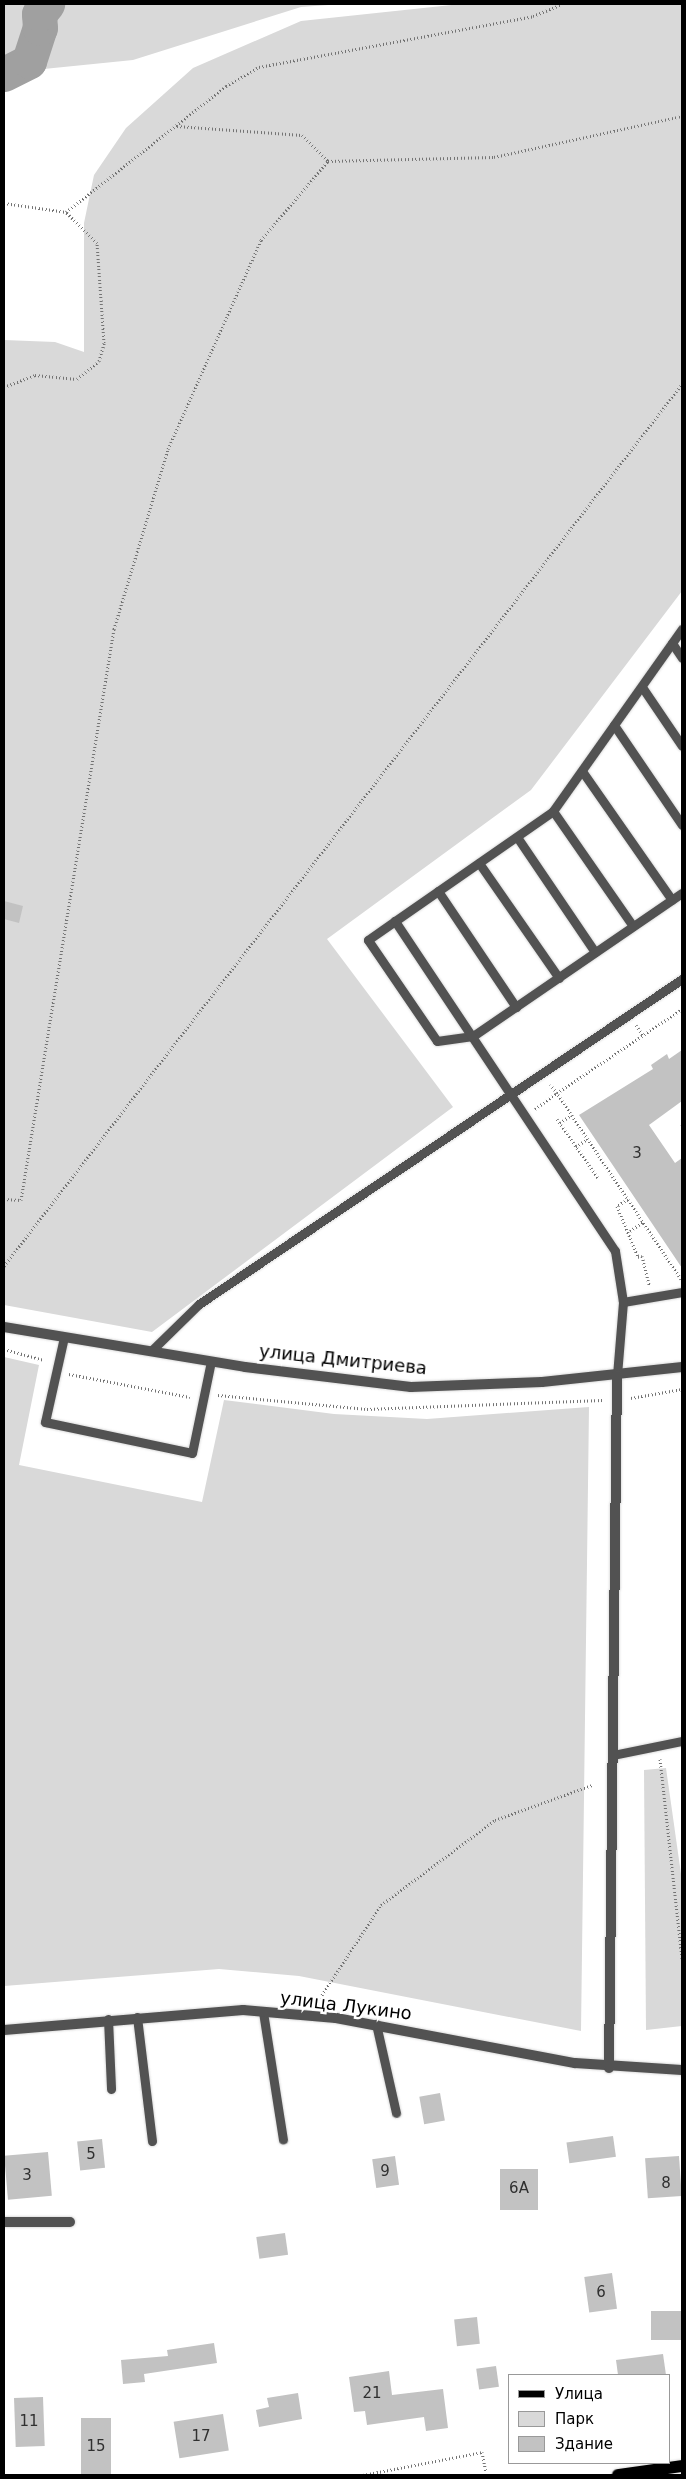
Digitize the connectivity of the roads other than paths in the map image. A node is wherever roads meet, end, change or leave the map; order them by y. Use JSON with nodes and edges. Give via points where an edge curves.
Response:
{"nodes":[{"id":1,"x":682,"y":629,"type":"edge"},
{"id":2,"x":672,"y":644,"type":"junction"},
{"id":3,"x":682,"y":658,"type":"edge"},
{"id":4,"x":642,"y":687,"type":"junction"},
{"id":5,"x":614,"y":726,"type":"junction"},
{"id":6,"x":682,"y":746,"type":"edge"},
{"id":7,"x":582,"y":771,"type":"junction"},
{"id":8,"x":553,"y":812,"type":"junction"},
{"id":9,"x":682,"y":825,"type":"edge"},
{"id":10,"x":517,"y":837,"type":"junction"},
{"id":11,"x":479,"y":863,"type":"junction"},
{"id":12,"x":438,"y":891,"type":"junction"},
{"id":13,"x":682,"y":892,"type":"edge"},
{"id":14,"x":672,"y":900,"type":"junction"},
{"id":15,"x":395,"y":921,"type":"junction"},
{"id":16,"x":633,"y":926,"type":"junction"},
{"id":17,"x":595,"y":952,"type":"junction"},
{"id":18,"x":558,"y":978,"type":"junction"},
{"id":19,"x":682,"y":979,"type":"edge"},
{"id":20,"x":516,"y":1007,"type":"junction"},
{"id":21,"x":473,"y":1036,"type":"junction"},
{"id":22,"x":511,"y":1094,"type":"junction"},
{"id":23,"x":682,"y":1292,"type":"edge"},
{"id":24,"x":623,"y":1302,"type":"junction"},
{"id":25,"x":4,"y":1327,"type":"edge"},
{"id":26,"x":64,"y":1337,"type":"junction"},
{"id":27,"x":151,"y":1351,"type":"junction"},
{"id":28,"x":211,"y":1361,"type":"junction"},
{"id":29,"x":682,"y":1367,"type":"edge"},
{"id":30,"x":617,"y":1376,"type":"junction"},
{"id":31,"x":682,"y":1741,"type":"edge"},
{"id":32,"x":613,"y":1755,"type":"junction"},
{"id":33,"x":263,"y":2012,"type":"junction"},
{"id":34,"x":137,"y":2017,"type":"junction"},
{"id":35,"x":108,"y":2019,"type":"junction"},
{"id":36,"x":376,"y":2024,"type":"junction"},
{"id":37,"x":4,"y":2030,"type":"edge"},
{"id":38,"x":609,"y":2068,"type":"junction"},
{"id":39,"x":682,"y":2070,"type":"edge"},
{"id":40,"x":111,"y":2089,"type":"dead end"},
{"id":41,"x":396,"y":2113,"type":"dead end"},
{"id":42,"x":283,"y":2139,"type":"dead end"},
{"id":43,"x":152,"y":2141,"type":"dead end"},
{"id":44,"x":4,"y":2222,"type":"edge"},
{"id":45,"x":70,"y":2222,"type":"dead end"},
{"id":46,"x":682,"y":2466,"type":"edge"},
{"id":47,"x":618,"y":2475,"type":"edge"}],
"edges":[{"from":1,"to":2,"type":"lane"},
{"from":2,"to":3,"type":"lane"},
{"from":2,"to":4,"type":"lane"},
{"from":4,"to":5,"type":"lane"},
{"from":4,"to":6,"type":"lane"},
{"from":5,"to":7,"type":"lane"},
{"from":5,"to":9,"type":"lane"},
{"from":7,"to":8,"type":"lane"},
{"from":7,"to":14,"type":"lane"},
{"from":8,"to":10,"type":"lane"},
{"from":8,"to":16,"type":"lane"},
{"from":10,"to":11,"type":"lane"},
{"from":10,"to":17,"type":"lane"},
{"from":11,"to":12,"type":"lane"},
{"from":11,"to":18,"type":"lane"},
{"from":12,"to":15,"type":"lane"},
{"from":12,"to":20,"type":"lane"},
{"from":13,"to":14,"type":"lane"},
{"from":14,"to":16,"type":"lane"},
{"from":15,"to":21,"type":"lane"},
{"from":15,"to":21,"type":"lane","via":[[368,940],[437,1040]]},
{"from":16,"to":17,"type":"lane"},
{"from":17,"to":18,"type":"lane"},
{"from":18,"to":20,"type":"lane"},
{"from":19,"to":22,"type":"lane"},
{"from":20,"to":21,"type":"lane"},
{"from":21,"to":22,"type":"lane"},
{"from":22,"to":24,"type":"lane","via":[[615,1251]]},
{"from":22,"to":27,"type":"lane","via":[[199,1304]]},
{"from":23,"to":24,"type":"lane"},
{"from":24,"to":30,"type":"lane"},
{"from":25,"to":26,"type":"street","name":"улица Дмитриева"},
{"from":26,"to":27,"type":"street","name":"улица Дмитриева"},
{"from":26,"to":28,"type":"lane","via":[[45,1422],[192,1453]]},
{"from":27,"to":28,"type":"street","name":"улица Дмитриева"},
{"from":28,"to":30,"type":"street","name":"улица Дмитриева","via":[[410,1387]]},
{"from":29,"to":30,"type":"street","name":"улица Дмитриева"},
{"from":30,"to":32,"type":"street"},
{"from":31,"to":32,"type":"lane","via":[[659,1749]]},
{"from":32,"to":38,"type":"street"},
{"from":33,"to":34,"type":"street","name":"улица Лукино"},
{"from":33,"to":36,"type":"street","name":"улица Лукино"},
{"from":33,"to":42,"type":"lane"},
{"from":34,"to":35,"type":"street","name":"улица Лукино"},
{"from":34,"to":43,"type":"lane"},
{"from":35,"to":37,"type":"street","name":"улица Лукино"},
{"from":35,"to":40,"type":"lane"},
{"from":36,"to":38,"type":"street","name":"улица Лукино"},
{"from":36,"to":41,"type":"lane"},
{"from":38,"to":39,"type":"street","name":"улица Лукино"},
{"from":44,"to":45,"type":"street"},
{"from":46,"to":47,"type":"main road"}]}
